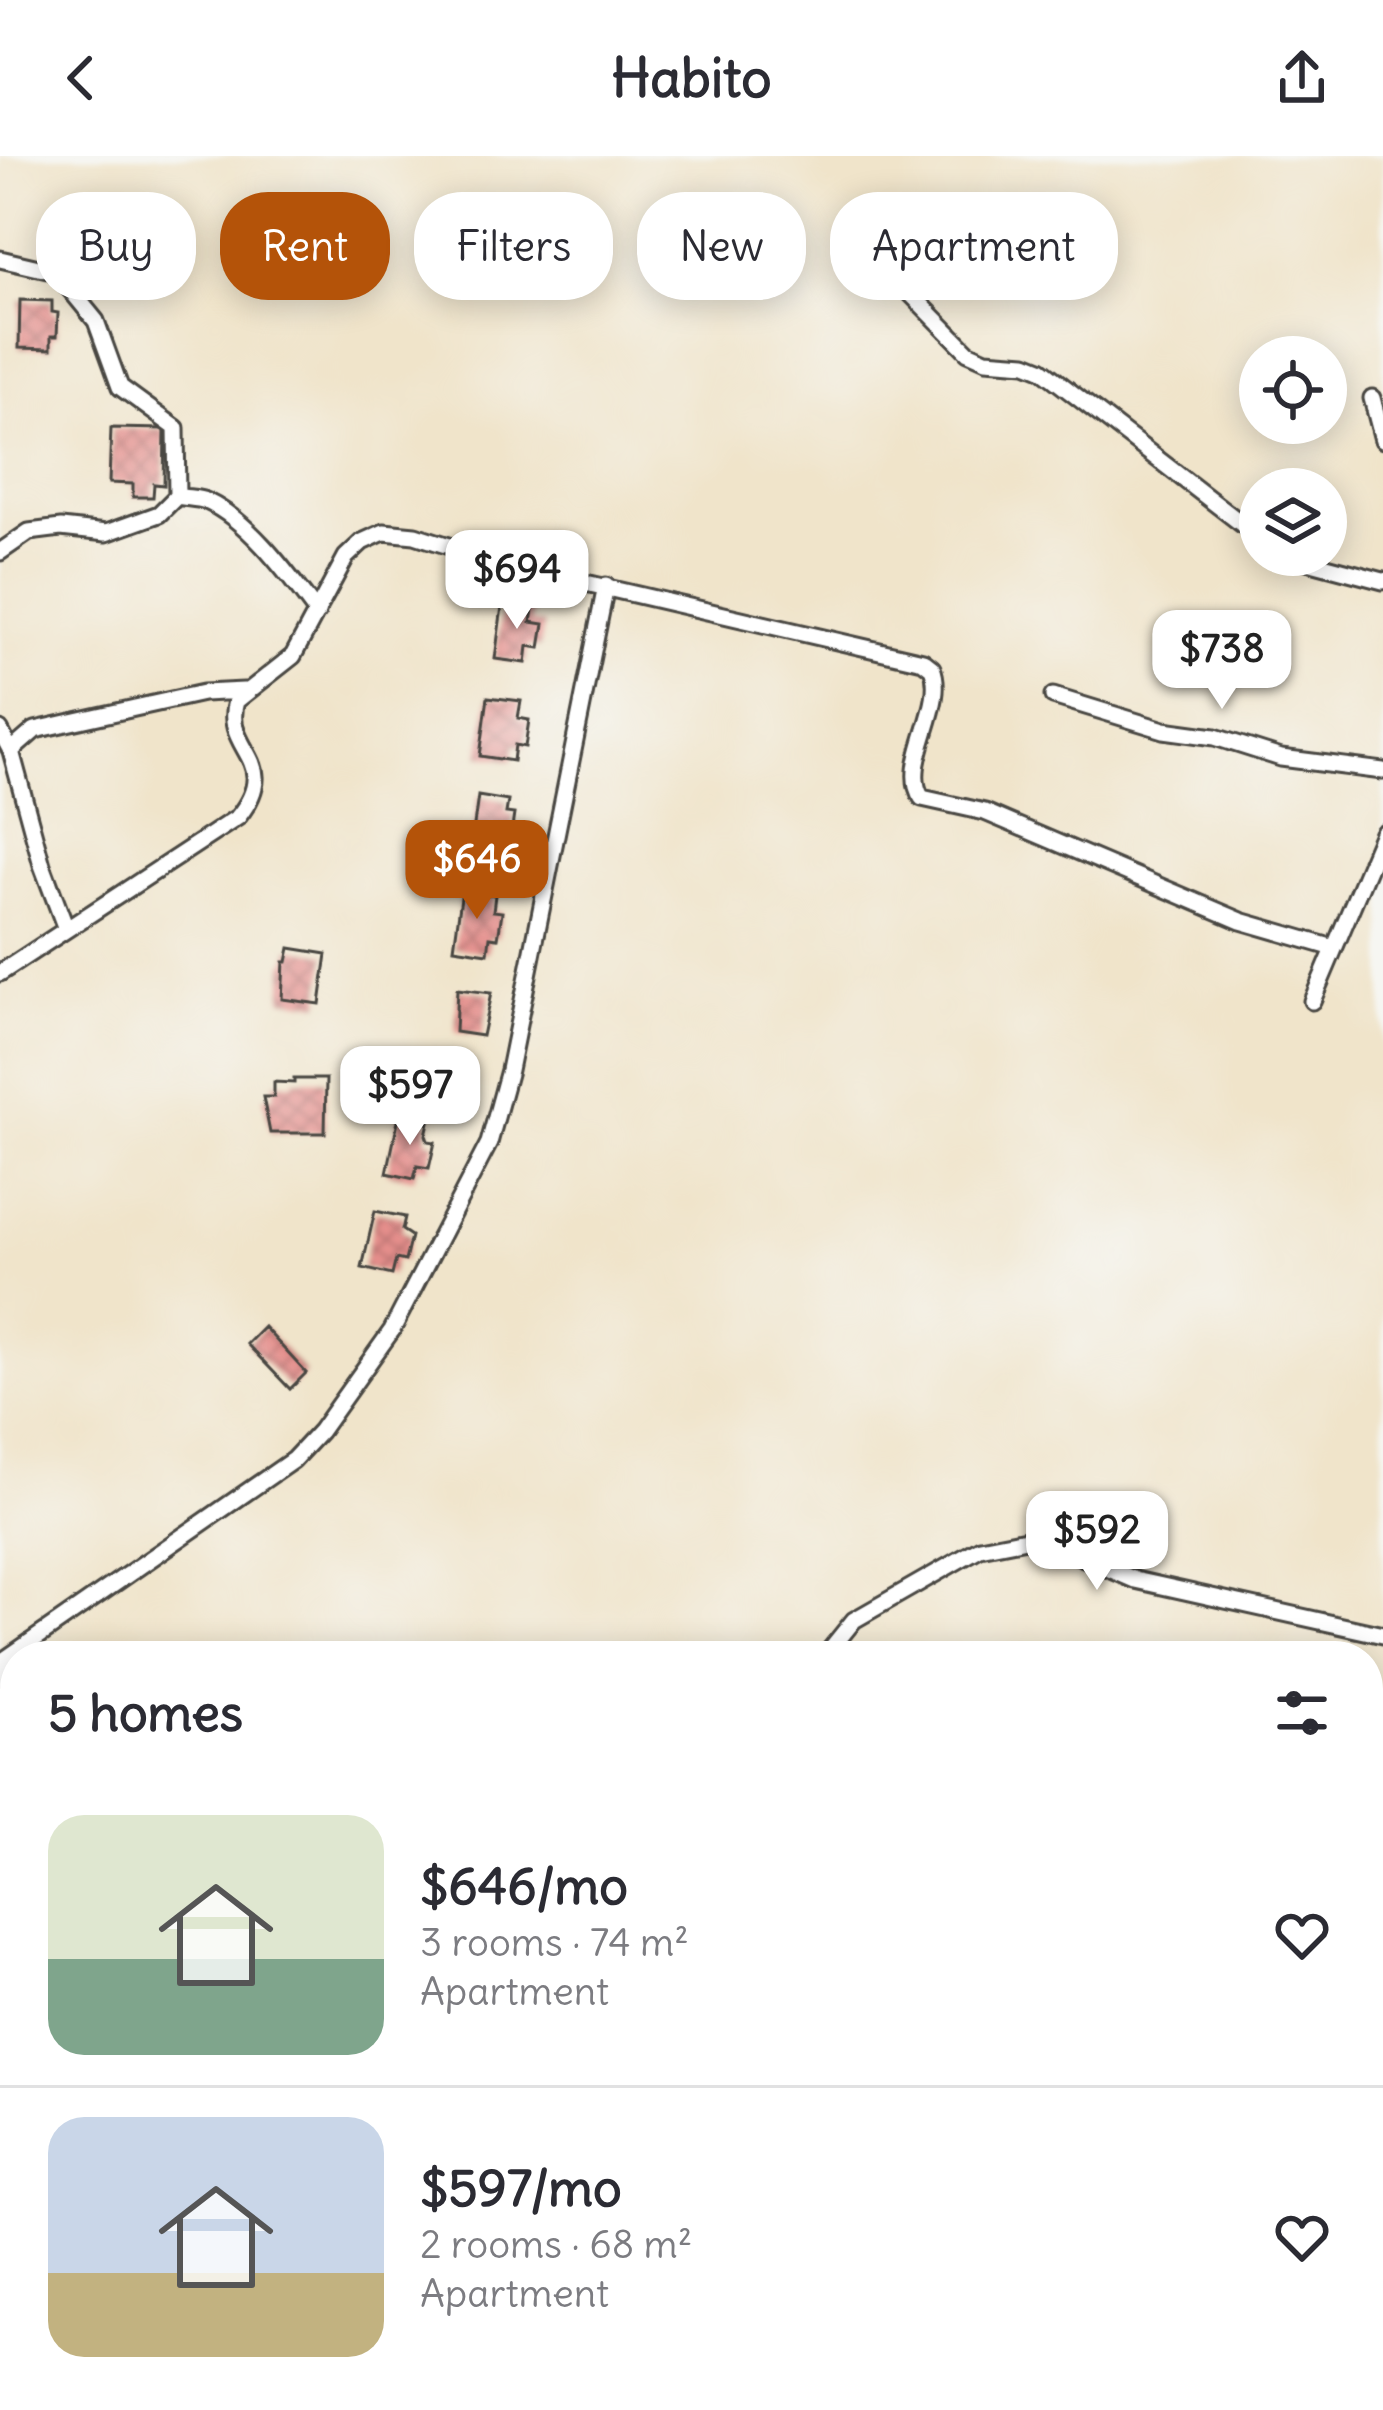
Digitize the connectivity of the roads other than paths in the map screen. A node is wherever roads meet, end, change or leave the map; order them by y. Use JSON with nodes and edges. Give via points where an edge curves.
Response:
{"nodes":[{"id":1,"x":0,"y":259,"type":"edge"},
{"id":2,"x":917,"y":300,"type":"edge"},
{"id":3,"x":1372,"y":398,"type":"dead end"},
{"id":4,"x":1383,"y":440,"type":"edge"},
{"id":5,"x":177,"y":496,"type":"junction"},
{"id":6,"x":1239,"y":522,"type":"edge"},
{"id":7,"x":0,"y":552,"type":"edge"},
{"id":8,"x":1347,"y":571,"type":"edge"},
{"id":9,"x":1383,"y":581,"type":"edge"},
{"id":10,"x":607,"y":586,"type":"junction"},
{"id":11,"x":317,"y":613,"type":"junction"},
{"id":12,"x":244,"y":691,"type":"junction"},
{"id":13,"x":1053,"y":696,"type":"dead end"},
{"id":14,"x":0,"y":730,"type":"edge"},
{"id":15,"x":11,"y":751,"type":"junction"},
{"id":16,"x":1383,"y":771,"type":"edge"},
{"id":17,"x":1383,"y":833,"type":"edge"},
{"id":18,"x":66,"y":928,"type":"junction"},
{"id":19,"x":1334,"y":948,"type":"junction"},
{"id":20,"x":0,"y":973,"type":"edge"},
{"id":21,"x":1312,"y":1001,"type":"dead end"},
{"id":22,"x":1383,"y":1635,"type":"edge"},
{"id":23,"x":37,"y":1641,"type":"edge"},
{"id":24,"x":837,"y":1641,"type":"edge"}],
"edges":[{"from":1,"to":5,"type":"street","via":[[56,272],[96,322],[120,387],[176,428]]},
{"from":2,"to":6,"type":"street","via":[[968,352],[1041,369]]},
{"from":3,"to":4,"type":"street"},
{"from":5,"to":7,"type":"street","via":[[159,514],[106,533],[29,532]]},
{"from":5,"to":11,"type":"street","via":[[206,501],[243,528]]},
{"from":8,"to":9,"type":"street"},
{"from":10,"to":11,"type":"street","via":[[383,532],[346,557]]},
{"from":10,"to":19,"type":"street","via":[[923,661],[936,688],[916,774],[922,798],[985,812],[1241,920]]},
{"from":10,"to":23,"type":"street","via":[[489,1143],[392,1330],[293,1460]]},
{"from":11,"to":12,"type":"street","via":[[292,656]]},
{"from":12,"to":15,"type":"street","via":[[35,730]]},
{"from":12,"to":18,"type":"street","via":[[233,717],[257,783],[246,806],[224,829]]},
{"from":13,"to":16,"type":"street","via":[[1281,758]]},
{"from":14,"to":15,"type":"street"},
{"from":15,"to":18,"type":"street"},
{"from":17,"to":19,"type":"street"},
{"from":18,"to":20,"type":"street"},
{"from":19,"to":21,"type":"street"},
{"from":22,"to":24,"type":"street","via":[[1135,1580],[1026,1539],[980,1548],[854,1620]]}]}
